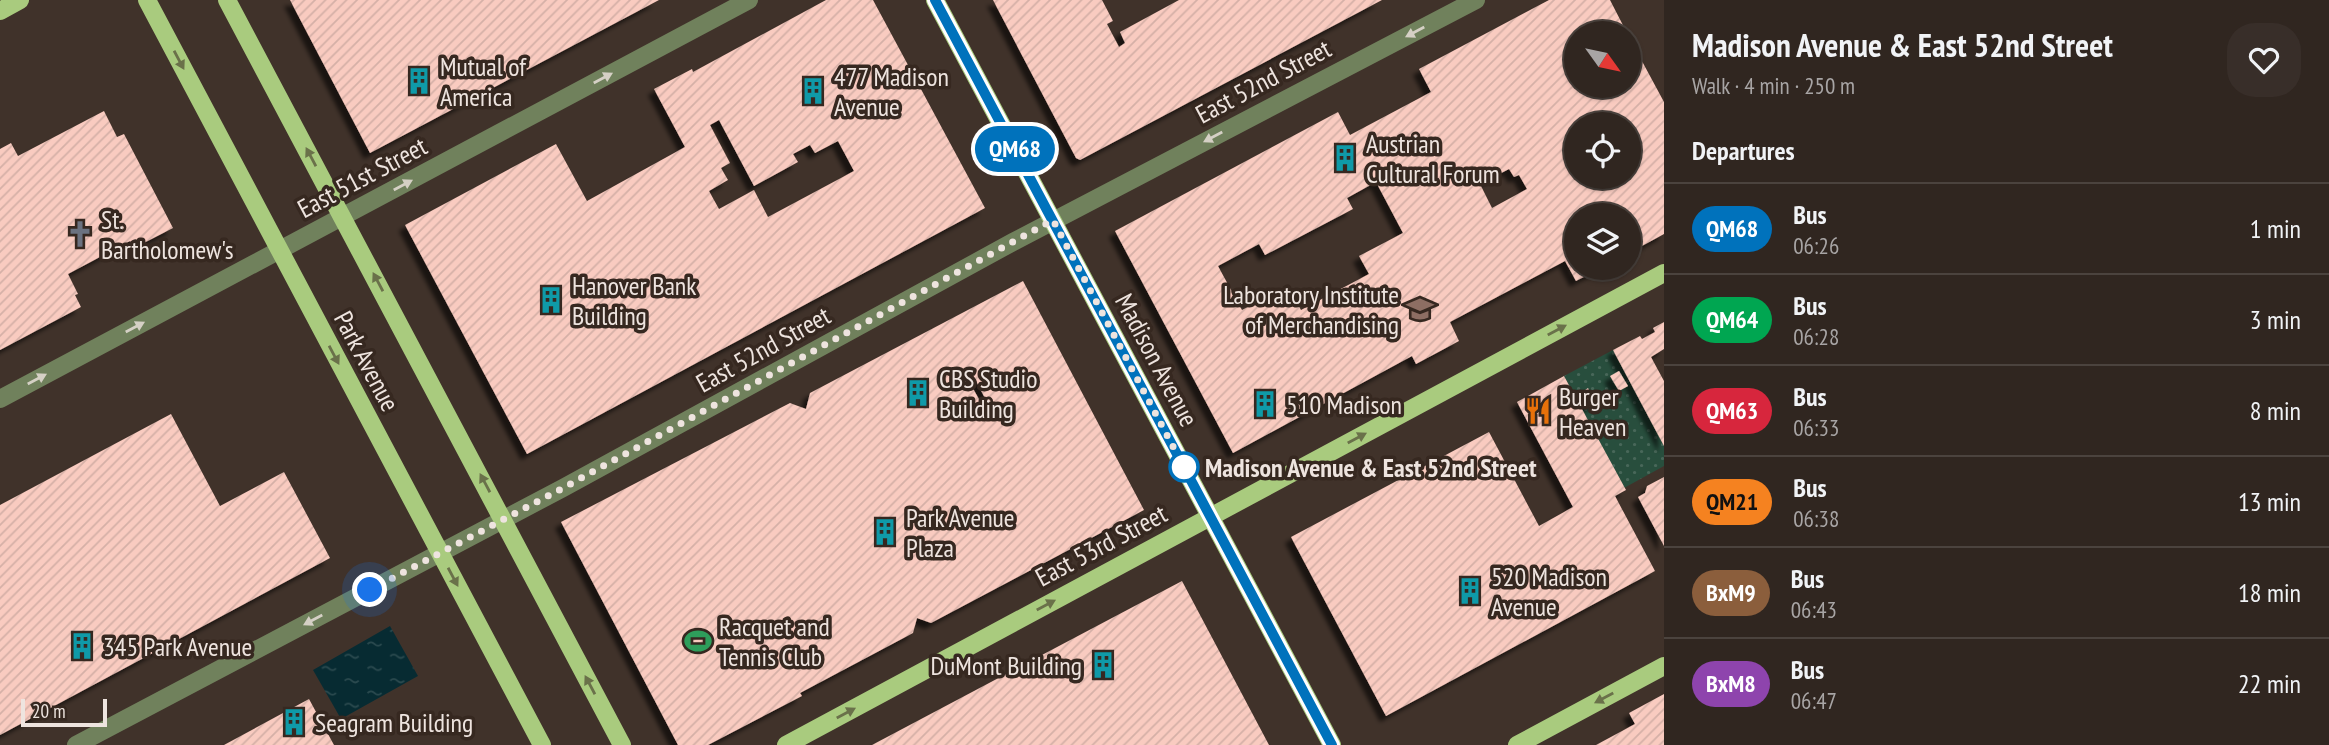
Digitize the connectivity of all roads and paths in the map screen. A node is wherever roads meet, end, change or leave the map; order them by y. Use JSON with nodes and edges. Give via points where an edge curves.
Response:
{"nodes":[{"id":1,"x":20,"y":0,"type":"edge"},
{"id":2,"x":147,"y":0,"type":"edge"},
{"id":3,"x":227,"y":0,"type":"edge"},
{"id":4,"x":749,"y":0,"type":"edge"},
{"id":5,"x":935,"y":0,"type":"edge"},
{"id":6,"x":1476,"y":0,"type":"edge"},
{"id":7,"x":0,"y":10,"type":"edge"},
{"id":8,"x":343,"y":218,"type":"junction"},
{"id":9,"x":1053,"y":220,"type":"junction"},
{"id":10,"x":279,"y":251,"type":"junction"},
{"id":11,"x":1664,"y":273,"type":"edge"},
{"id":12,"x":0,"y":399,"type":"edge"},
{"id":13,"x":1210,"y":516,"type":"junction"},
{"id":14,"x":504,"y":519,"type":"junction"},
{"id":15,"x":440,"y":553,"type":"junction"},
{"id":16,"x":1664,"y":666,"type":"edge"},
{"id":17,"x":76,"y":745,"type":"edge"},
{"id":18,"x":542,"y":745,"type":"edge"},
{"id":19,"x":622,"y":745,"type":"edge"},
{"id":20,"x":786,"y":745,"type":"edge"},
{"id":21,"x":1332,"y":745,"type":"edge"},
{"id":22,"x":1517,"y":745,"type":"edge"}],
"edges":[{"from":1,"to":7,"type":"main road"},
{"from":2,"to":10,"type":"main road","name":"Park Avenue","one_way":true},
{"from":8,"to":3,"type":"main road","name":"Park Avenue","one_way":true},
{"from":8,"to":4,"type":"street","name":"East 51st Street","one_way":true},
{"from":5,"to":9,"type":"main road","name":"Madison Avenue"},
{"from":6,"to":9,"type":"street","name":"East 52nd Street","one_way":true},
{"from":8,"to":10,"type":"street","name":"East 51st Street"},
{"from":14,"to":8,"type":"main road","name":"Park Avenue","one_way":true},
{"from":9,"to":13,"type":"main road","name":"Madison Avenue"},
{"from":9,"to":14,"type":"street","name":"East 52nd Street"},
{"from":12,"to":10,"type":"street","name":"East 51st Street","one_way":true},
{"from":10,"to":15,"type":"main road","name":"Park Avenue","one_way":true},
{"from":13,"to":11,"type":"main road","name":"East 53rd Street","one_way":true},
{"from":20,"to":13,"type":"main road","name":"East 53rd Street","one_way":true},
{"from":13,"to":21,"type":"main road","name":"Madison Avenue"},
{"from":14,"to":15,"type":"street","name":"East 52nd Street"},
{"from":19,"to":14,"type":"main road","name":"Park Avenue","one_way":true},
{"from":15,"to":17,"type":"street","name":"East 52nd Street","one_way":true},
{"from":15,"to":18,"type":"main road","name":"Park Avenue","one_way":true},
{"from":16,"to":22,"type":"main road","one_way":true}]}
